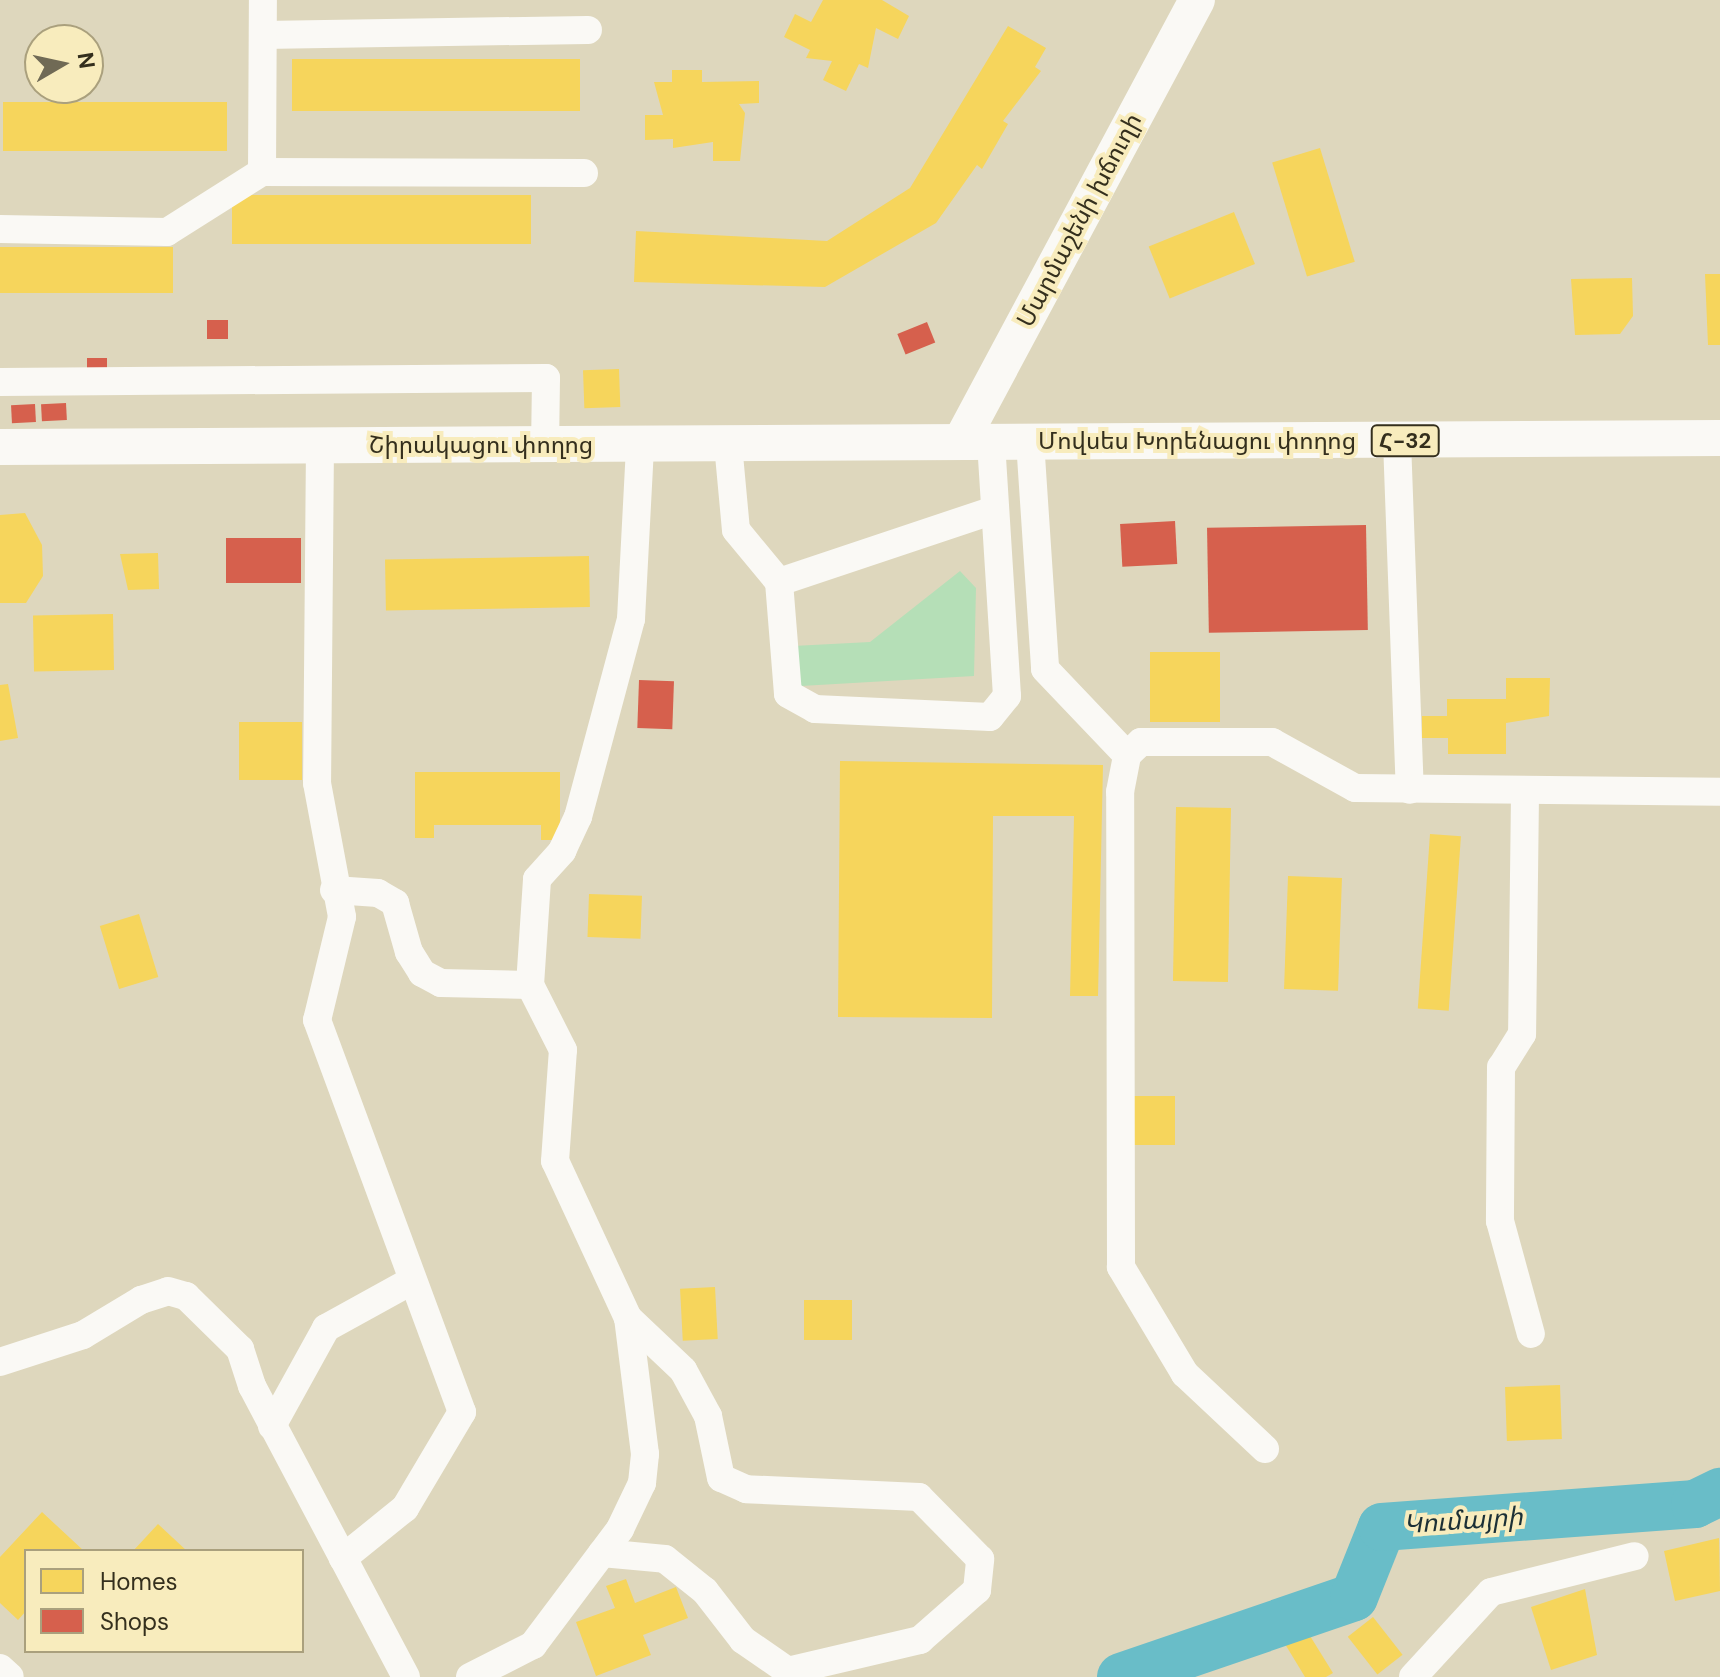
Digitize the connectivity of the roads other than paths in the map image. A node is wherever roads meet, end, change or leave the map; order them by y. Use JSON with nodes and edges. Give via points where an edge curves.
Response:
{"nodes":[{"id":1,"x":263,"y":0,"type":"edge"},
{"id":2,"x":1197,"y":0,"type":"edge"},
{"id":3,"x":588,"y":30,"type":"dead end"},
{"id":4,"x":263,"y":35,"type":"junction"},
{"id":5,"x":262,"y":172,"type":"junction"},
{"id":6,"x":584,"y":173,"type":"dead end"},
{"id":7,"x":0,"y":229,"type":"edge"},
{"id":8,"x":0,"y":382,"type":"edge"},
{"id":9,"x":1719,"y":439,"type":"edge"},
{"id":10,"x":976,"y":441,"type":"junction"},
{"id":11,"x":1030,"y":441,"type":"junction"},
{"id":12,"x":1397,"y":441,"type":"junction"},
{"id":13,"x":728,"y":444,"type":"junction"},
{"id":14,"x":320,"y":445,"type":"junction"},
{"id":15,"x":640,"y":445,"type":"junction"},
{"id":16,"x":545,"y":446,"type":"junction"},
{"id":17,"x":0,"y":447,"type":"edge"},
{"id":18,"x":994,"y":510,"type":"junction"},
{"id":19,"x":779,"y":582,"type":"junction"},
{"id":20,"x":1127,"y":755,"type":"junction"},
{"id":21,"x":1410,"y":790,"type":"junction"},
{"id":22,"x":1720,"y":792,"type":"edge"},
{"id":23,"x":1525,"y":794,"type":"junction"},
{"id":24,"x":334,"y":890,"type":"junction"},
{"id":25,"x":530,"y":985,"type":"junction"},
{"id":26,"x":413,"y":1280,"type":"junction"},
{"id":27,"x":628,"y":1318,"type":"junction"},
{"id":28,"x":1531,"y":1334,"type":"dead end"},
{"id":29,"x":0,"y":1362,"type":"edge"},
{"id":30,"x":272,"y":1426,"type":"junction"},
{"id":31,"x":1265,"y":1449,"type":"dead end"},
{"id":32,"x":602,"y":1553,"type":"junction"},
{"id":33,"x":1635,"y":1556,"type":"dead end"},
{"id":34,"x":343,"y":1558,"type":"junction"},
{"id":35,"x":0,"y":1668,"type":"edge"},
{"id":36,"x":10,"y":1677,"type":"edge"},
{"id":37,"x":406,"y":1677,"type":"edge"},
{"id":38,"x":470,"y":1677,"type":"edge"},
{"id":39,"x":1413,"y":1677,"type":"edge"}],
"edges":[{"from":1,"to":4,"type":"street"},
{"from":2,"to":10,"type":"main road","name":"Մարմաշենի խճուղի"},
{"from":3,"to":4,"type":"street"},
{"from":4,"to":5,"type":"street"},
{"from":5,"to":6,"type":"street"},
{"from":5,"to":7,"type":"street","via":[[167,232]]},
{"from":8,"to":16,"type":"street","via":[[546,378]]},
{"from":9,"to":12,"type":"main road","name":"Մովսես Խորենացու փողոց","number":"Հ-32"},
{"from":10,"to":11,"type":"main road","name":"Մովսես Խորենացու փողոց","number":"Հ-32"},
{"from":10,"to":13,"type":"main road","name":"Շիրակացու փողոց"},
{"from":10,"to":18,"type":"street"},
{"from":11,"to":12,"type":"main road","name":"Մովսես Խորենացու փողոց","number":"Հ-32"},
{"from":11,"to":20,"type":"street","via":[[1045,669]]},
{"from":12,"to":21,"type":"street"},
{"from":13,"to":15,"type":"main road","name":"Շիրակացու փողոց"},
{"from":13,"to":19,"type":"street","via":[[736,530]]},
{"from":14,"to":16,"type":"main road","name":"Շիրակացու փողոց"},
{"from":14,"to":17,"type":"main road","name":"Շիրակացու փողոց"},
{"from":14,"to":24,"type":"street","via":[[317,783]]},
{"from":15,"to":16,"type":"main road","name":"Շիրակացու փողոց"},
{"from":15,"to":25,"type":"street","via":[[631,619],[578,817],[562,851],[537,879]]},
{"from":18,"to":19,"type":"street"},
{"from":18,"to":19,"type":"street","via":[[1007,696],[990,717],[798,704],[782,677]]},
{"from":20,"to":21,"type":"street","via":[[1141,742],[1272,742],[1355,788]]},
{"from":20,"to":31,"type":"street","via":[[1120,792],[1121,1267],[1185,1374]]},
{"from":21,"to":23,"type":"street"},
{"from":22,"to":23,"type":"street"},
{"from":23,"to":28,"type":"street","via":[[1522,1034],[1501,1067],[1500,1221]]},
{"from":24,"to":25,"type":"street","via":[[378,893],[395,903],[409,952],[422,973],[441,983]]},
{"from":24,"to":26,"type":"street","via":[[342,917],[317,1020]]},
{"from":25,"to":27,"type":"street","via":[[563,1050],[555,1161]]},
{"from":26,"to":30,"type":"street","via":[[326,1328]]},
{"from":26,"to":34,"type":"street","via":[[462,1412],[405,1508]]},
{"from":27,"to":32,"type":"street","via":[[644,1468],[634,1502]]},
{"from":27,"to":32,"type":"street","via":[[683,1370],[708,1416],[721,1478],[746,1489],[919,1497],[980,1559],[977,1590],[920,1640],[788,1671],[743,1640],[705,1591],[665,1559]]},
{"from":29,"to":30,"type":"street","via":[[83,1335],[168,1291],[186,1296],[240,1349]]},
{"from":30,"to":34,"type":"street"},
{"from":32,"to":38,"type":"street","via":[[533,1645]]},
{"from":33,"to":39,"type":"street","via":[[1491,1592]]},
{"from":34,"to":37,"type":"street"},
{"from":35,"to":36,"type":"street"}]}
